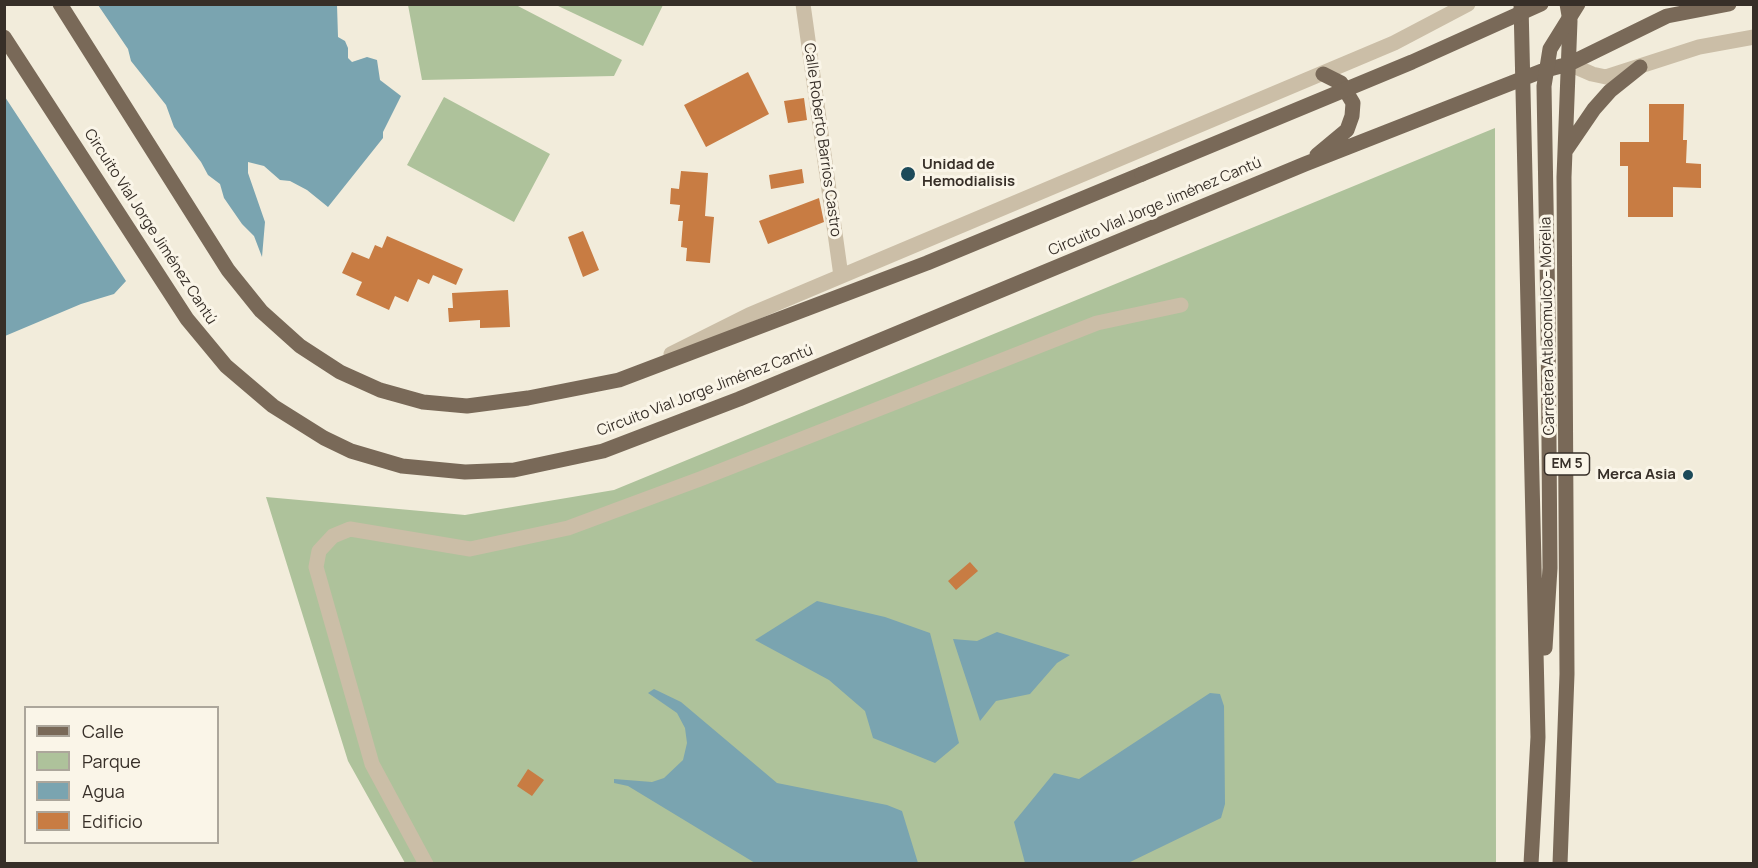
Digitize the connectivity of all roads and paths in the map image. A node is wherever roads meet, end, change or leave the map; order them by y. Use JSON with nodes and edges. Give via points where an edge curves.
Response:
{"nodes":[{"id":1,"x":60,"y":4,"type":"edge"},
{"id":2,"x":803,"y":4,"type":"edge"},
{"id":3,"x":1468,"y":4,"type":"edge"},
{"id":4,"x":1521,"y":4,"type":"edge"},
{"id":5,"x":1541,"y":4,"type":"edge"},
{"id":6,"x":1568,"y":4,"type":"edge"},
{"id":7,"x":1578,"y":4,"type":"edge"},
{"id":8,"x":1729,"y":4,"type":"edge"},
{"id":9,"x":4,"y":37,"type":"edge"},
{"id":10,"x":1754,"y":37,"type":"edge"},
{"id":11,"x":1569,"y":64,"type":"junction"},
{"id":12,"x":1640,"y":67,"type":"junction"},
{"id":13,"x":1323,"y":74,"type":"junction"},
{"id":14,"x":1523,"y":78,"type":"junction"},
{"id":15,"x":1566,"y":150,"type":"junction"},
{"id":16,"x":1305,"y":164,"type":"junction"},
{"id":17,"x":841,"y":276,"type":"junction"},
{"id":18,"x":1181,"y":305,"type":"dead end"},
{"id":19,"x":619,"y":380,"type":"junction"},
{"id":20,"x":1538,"y":737,"type":"junction"},
{"id":21,"x":426,"y":864,"type":"edge"},
{"id":22,"x":1531,"y":864,"type":"edge"},
{"id":23,"x":1560,"y":864,"type":"edge"}],
"edges":[{"from":1,"to":19,"type":"main road","via":[[238,284],[280,329],[321,361],[401,397],[467,405]]},
{"from":2,"to":17,"type":"street","name":"Calle Roberto Barrios Castro"},
{"from":3,"to":13,"type":"street"},
{"from":4,"to":14,"type":"main road","name":"Carretera Atlacomulco - Morelia","number":"EM 5"},
{"from":5,"to":19,"type":"main road","bridge":true,"via":[[1412,62],[927,263]]},
{"from":6,"to":11,"type":"main road","name":"Carretera Atlacomulco - Morelia","number":"EM 5"},
{"from":7,"to":20,"type":"main road","bridge":true,"via":[[1550,49],[1544,86],[1550,568]]},
{"from":8,"to":11,"type":"main road","name":"Circuito Vial Jorge Jiménez Cantú","via":[[1667,16]]},
{"from":9,"to":16,"type":"main road","name":"Circuito Vial Jorge Jiménez Cantú","via":[[187,319],[226,366],[273,406],[324,438],[351,451],[402,466],[465,472],[514,470],[603,451],[739,399]]},
{"from":10,"to":12,"type":"street","via":[[1699,47]]},
{"from":11,"to":12,"type":"street","via":[[1606,77]]},
{"from":11,"to":14,"type":"main road","name":"Circuito Vial Jorge Jiménez Cantú"},
{"from":11,"to":15,"type":"main road","name":"Carretera Atlacomulco - Morelia","number":"EM 5"},
{"from":12,"to":15,"type":"main road","via":[[1610,91]]},
{"from":13,"to":16,"type":"main road","via":[[1341,83],[1353,103],[1352,116],[1347,130]]},
{"from":13,"to":17,"type":"street"},
{"from":14,"to":16,"type":"main road","name":"Circuito Vial Jorge Jiménez Cantú"},
{"from":14,"to":20,"type":"main road","name":"Carretera Atlacomulco - Morelia","number":"EM 5"},
{"from":15,"to":23,"type":"main road","name":"Carretera Atlacomulco - Morelia","number":"EM 5","via":[[1568,674]]},
{"from":17,"to":19,"type":"street","via":[[749,315]]},
{"from":18,"to":21,"type":"street","via":[[1097,323],[568,528],[470,549],[350,529],[333,536],[320,550],[316,567],[372,764]]},
{"from":20,"to":22,"type":"main road","name":"Carretera Atlacomulco - Morelia","number":"EM 5"}]}
